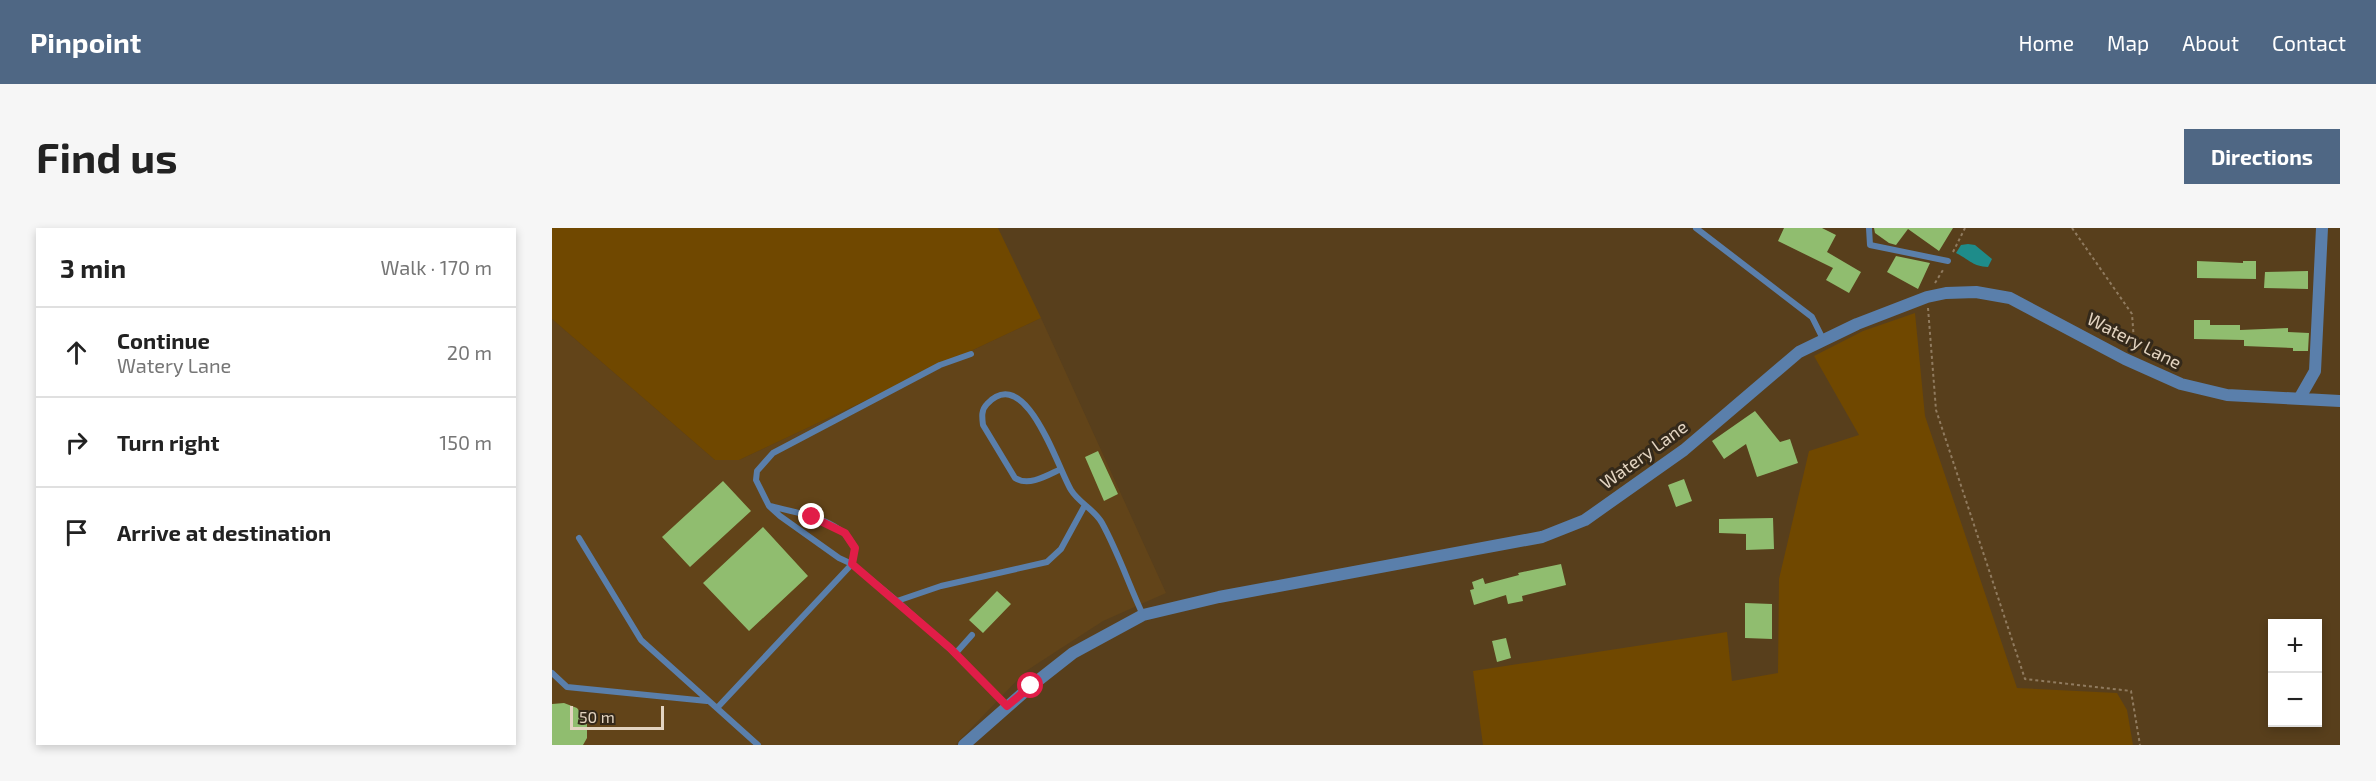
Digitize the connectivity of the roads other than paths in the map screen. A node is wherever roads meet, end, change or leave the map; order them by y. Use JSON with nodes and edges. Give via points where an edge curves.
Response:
{"nodes":[{"id":1,"x":1696,"y":228,"type":"edge"},
{"id":2,"x":1869,"y":228,"type":"edge"},
{"id":3,"x":2322,"y":228,"type":"edge"},
{"id":4,"x":1948,"y":261,"type":"dead end"},
{"id":5,"x":1823,"y":339,"type":"junction"},
{"id":6,"x":971,"y":354,"type":"dead end"},
{"id":7,"x":2299,"y":399,"type":"junction"},
{"id":8,"x":2340,"y":401,"type":"edge"},
{"id":9,"x":1061,"y":469,"type":"junction"},
{"id":10,"x":1085,"y":505,"type":"junction"},
{"id":11,"x":769,"y":506,"type":"junction"},
{"id":12,"x":579,"y":538,"type":"dead end"},
{"id":13,"x":852,"y":564,"type":"junction"},
{"id":14,"x":897,"y":601,"type":"junction"},
{"id":15,"x":1143,"y":615,"type":"junction"},
{"id":16,"x":972,"y":635,"type":"dead end"},
{"id":17,"x":955,"y":654,"type":"junction"},
{"id":18,"x":552,"y":673,"type":"edge"},
{"id":19,"x":708,"y":701,"type":"junction"},
{"id":20,"x":1007,"y":706,"type":"junction"},
{"id":21,"x":717,"y":708,"type":"junction"},
{"id":22,"x":758,"y":745,"type":"edge"},
{"id":23,"x":964,"y":745,"type":"edge"}],
"edges":[{"from":1,"to":5,"type":"lane","via":[[1812,317]]},
{"from":2,"to":4,"type":"lane","via":[[1870,245]]},
{"from":3,"to":7,"type":"street","via":[[2315,371]]},
{"from":5,"to":7,"type":"street","name":"Watery Lane","via":[[1928,297],[1976,292],[2010,298],[2181,384],[2227,395]]},
{"from":5,"to":15,"type":"street","name":"Watery Lane","via":[[1799,352],[1684,450],[1585,520],[1566,529],[1542,537],[1219,597]]},
{"from":6,"to":11,"type":"lane","via":[[940,365],[773,453],[758,471],[756,480]]},
{"from":7,"to":8,"type":"street","name":"Watery Lane"},
{"from":9,"to":9,"type":"lane","via":[[1024,402],[1009,394],[985,406],[983,425],[1015,478],[1028,482]]},
{"from":9,"to":10,"type":"lane","via":[[1069,488]]},
{"from":10,"to":14,"type":"lane","via":[[1061,549],[1047,562],[941,586]]},
{"from":10,"to":15,"type":"lane","via":[[1101,521]]},
{"from":11,"to":13,"type":"lane"},
{"from":11,"to":13,"type":"lane","via":[[812,517],[845,533],[855,548]]},
{"from":12,"to":19,"type":"lane","via":[[641,640]]},
{"from":13,"to":14,"type":"lane"},
{"from":13,"to":21,"type":"lane"},
{"from":14,"to":17,"type":"lane"},
{"from":15,"to":20,"type":"street","name":"Watery Lane","via":[[1073,653]]},
{"from":16,"to":17,"type":"lane"},
{"from":17,"to":20,"type":"lane"},
{"from":18,"to":19,"type":"lane","via":[[567,687]]},
{"from":19,"to":21,"type":"lane"},
{"from":20,"to":23,"type":"street","name":"Watery Lane"},
{"from":21,"to":22,"type":"lane"}]}
